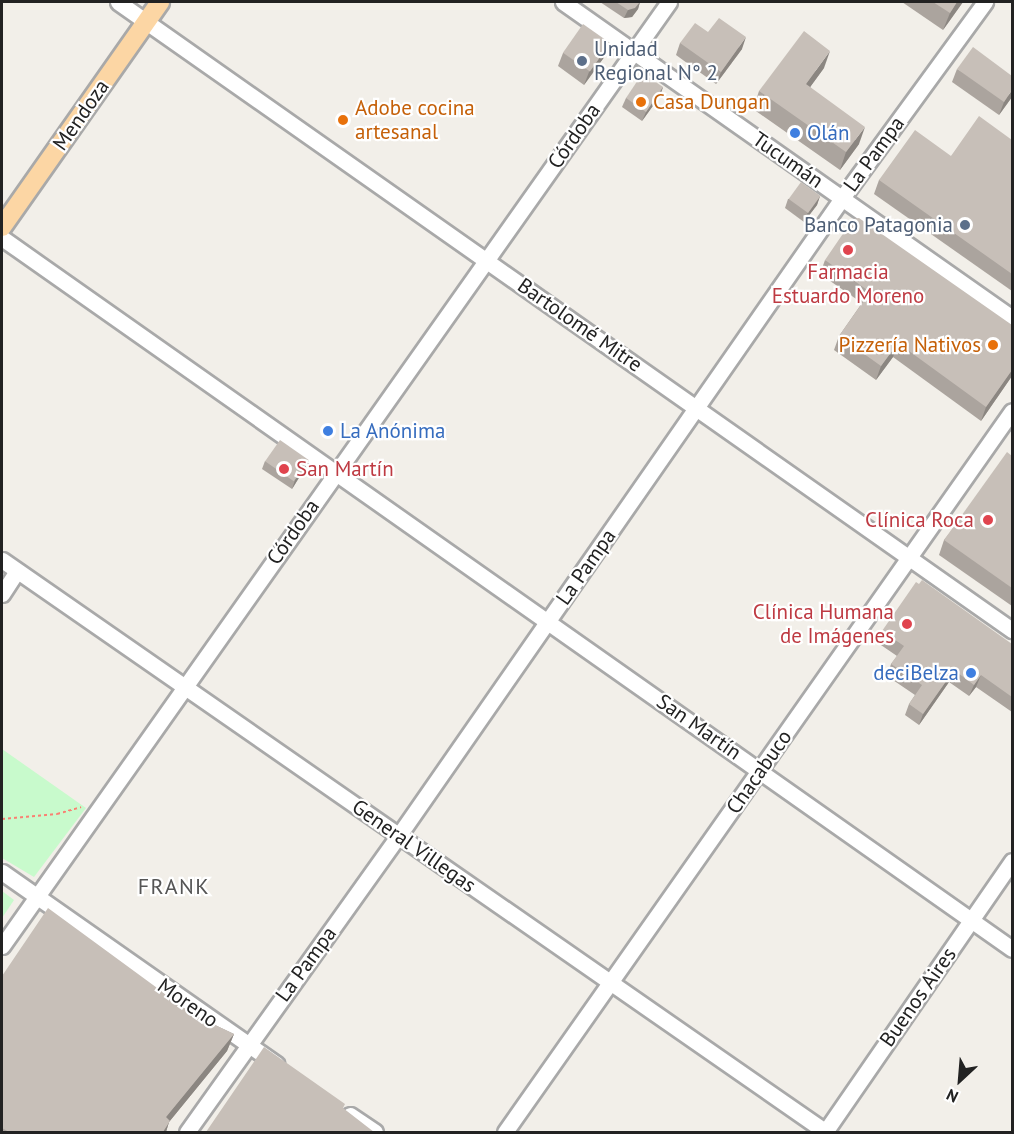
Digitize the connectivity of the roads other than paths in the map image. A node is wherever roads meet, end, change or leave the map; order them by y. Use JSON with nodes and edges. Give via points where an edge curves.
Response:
{"nodes":[{"id":1,"x":118,"y":2,"type":"edge"},
{"id":2,"x":160,"y":2,"type":"edge"},
{"id":3,"x":563,"y":2,"type":"edge"},
{"id":4,"x":669,"y":2,"type":"edge"},
{"id":5,"x":985,"y":2,"type":"edge"},
{"id":6,"x":146,"y":21,"type":"junction"},
{"id":7,"x":634,"y":51,"type":"junction"},
{"id":8,"x":842,"y":198,"type":"junction"},
{"id":9,"x":2,"y":227,"type":"edge"},
{"id":10,"x":2,"y":238,"type":"edge"},
{"id":11,"x":486,"y":260,"type":"junction"},
{"id":12,"x":1012,"y":318,"type":"edge"},
{"id":13,"x":697,"y":408,"type":"junction"},
{"id":14,"x":1012,"y":411,"type":"edge"},
{"id":15,"x":336,"y":471,"type":"junction"},
{"id":16,"x":910,"y":558,"type":"junction"},
{"id":17,"x":2,"y":560,"type":"edge"},
{"id":18,"x":17,"y":571,"type":"junction"},
{"id":19,"x":2,"y":594,"type":"edge"},
{"id":20,"x":548,"y":621,"type":"junction"},
{"id":21,"x":1012,"y":630,"type":"edge"},
{"id":22,"x":184,"y":687,"type":"junction"},
{"id":23,"x":760,"y":769,"type":"junction"},
{"id":24,"x":399,"y":836,"type":"junction"},
{"id":25,"x":1012,"y":861,"type":"edge"},
{"id":26,"x":2,"y":872,"type":"edge"},
{"id":27,"x":36,"y":897,"type":"junction"},
{"id":28,"x":972,"y":920,"type":"junction"},
{"id":29,"x":2,"y":946,"type":"edge"},
{"id":30,"x":1012,"y":948,"type":"edge"},
{"id":31,"x":610,"y":984,"type":"junction"},
{"id":32,"x":248,"y":1044,"type":"junction"},
{"id":33,"x":287,"y":1071,"type":"edge"},
{"id":34,"x":336,"y":1105,"type":"edge"},
{"id":35,"x":187,"y":1132,"type":"edge"},
{"id":36,"x":375,"y":1132,"type":"edge"},
{"id":37,"x":506,"y":1132,"type":"edge"},
{"id":38,"x":825,"y":1132,"type":"edge"}],
"edges":[{"from":1,"to":6,"type":"street","name":"Bartolomé Mitre"},
{"from":2,"to":6,"type":"main road","name":"Mendoza"},
{"from":3,"to":7,"type":"street","name":"Tucumán"},
{"from":4,"to":7,"type":"street","name":"Córdoba"},
{"from":5,"to":8,"type":"street","name":"La Pampa"},
{"from":6,"to":9,"type":"main road","name":"Mendoza"},
{"from":6,"to":11,"type":"street","name":"Bartolomé Mitre"},
{"from":7,"to":8,"type":"street","name":"Tucumán"},
{"from":7,"to":11,"type":"street","name":"Córdoba"},
{"from":8,"to":12,"type":"street","name":"Tucumán"},
{"from":8,"to":13,"type":"street","name":"La Pampa"},
{"from":10,"to":15,"type":"street","name":"San Martín"},
{"from":11,"to":13,"type":"street","name":"Bartolomé Mitre"},
{"from":11,"to":15,"type":"street","name":"Córdoba"},
{"from":13,"to":16,"type":"street","name":"Bartolomé Mitre"},
{"from":13,"to":20,"type":"street","name":"La Pampa"},
{"from":14,"to":16,"type":"street","name":"Chacabuco"},
{"from":15,"to":20,"type":"street","name":"San Martín"},
{"from":15,"to":22,"type":"street","name":"Córdoba"},
{"from":16,"to":21,"type":"street","name":"Bartolomé Mitre"},
{"from":16,"to":23,"type":"street","name":"Chacabuco"},
{"from":17,"to":18,"type":"street","name":"General Villegas"},
{"from":18,"to":19,"type":"street"},
{"from":18,"to":22,"type":"street","name":"General Villegas"},
{"from":20,"to":23,"type":"street","name":"San Martín"},
{"from":20,"to":24,"type":"street","name":"La Pampa"},
{"from":22,"to":24,"type":"street","name":"General Villegas"},
{"from":22,"to":27,"type":"street","name":"Córdoba"},
{"from":23,"to":28,"type":"street","name":"San Martín"},
{"from":23,"to":31,"type":"street","name":"Chacabuco"},
{"from":24,"to":31,"type":"street","name":"General Villegas"},
{"from":24,"to":32,"type":"street","name":"La Pampa"},
{"from":25,"to":28,"type":"street","name":"Buenos Aires"},
{"from":26,"to":27,"type":"street","name":"Moreno"},
{"from":27,"to":29,"type":"street","name":"Córdoba"},
{"from":27,"to":32,"type":"street","name":"Moreno"},
{"from":28,"to":30,"type":"street","name":"San Martín"},
{"from":28,"to":38,"type":"street","name":"Buenos Aires"},
{"from":31,"to":37,"type":"street","name":"Chacabuco"},
{"from":31,"to":38,"type":"street","name":"General Villegas"},
{"from":32,"to":33,"type":"street","name":"Moreno"},
{"from":32,"to":35,"type":"street","name":"La Pampa"},
{"from":34,"to":36,"type":"street"}]}
